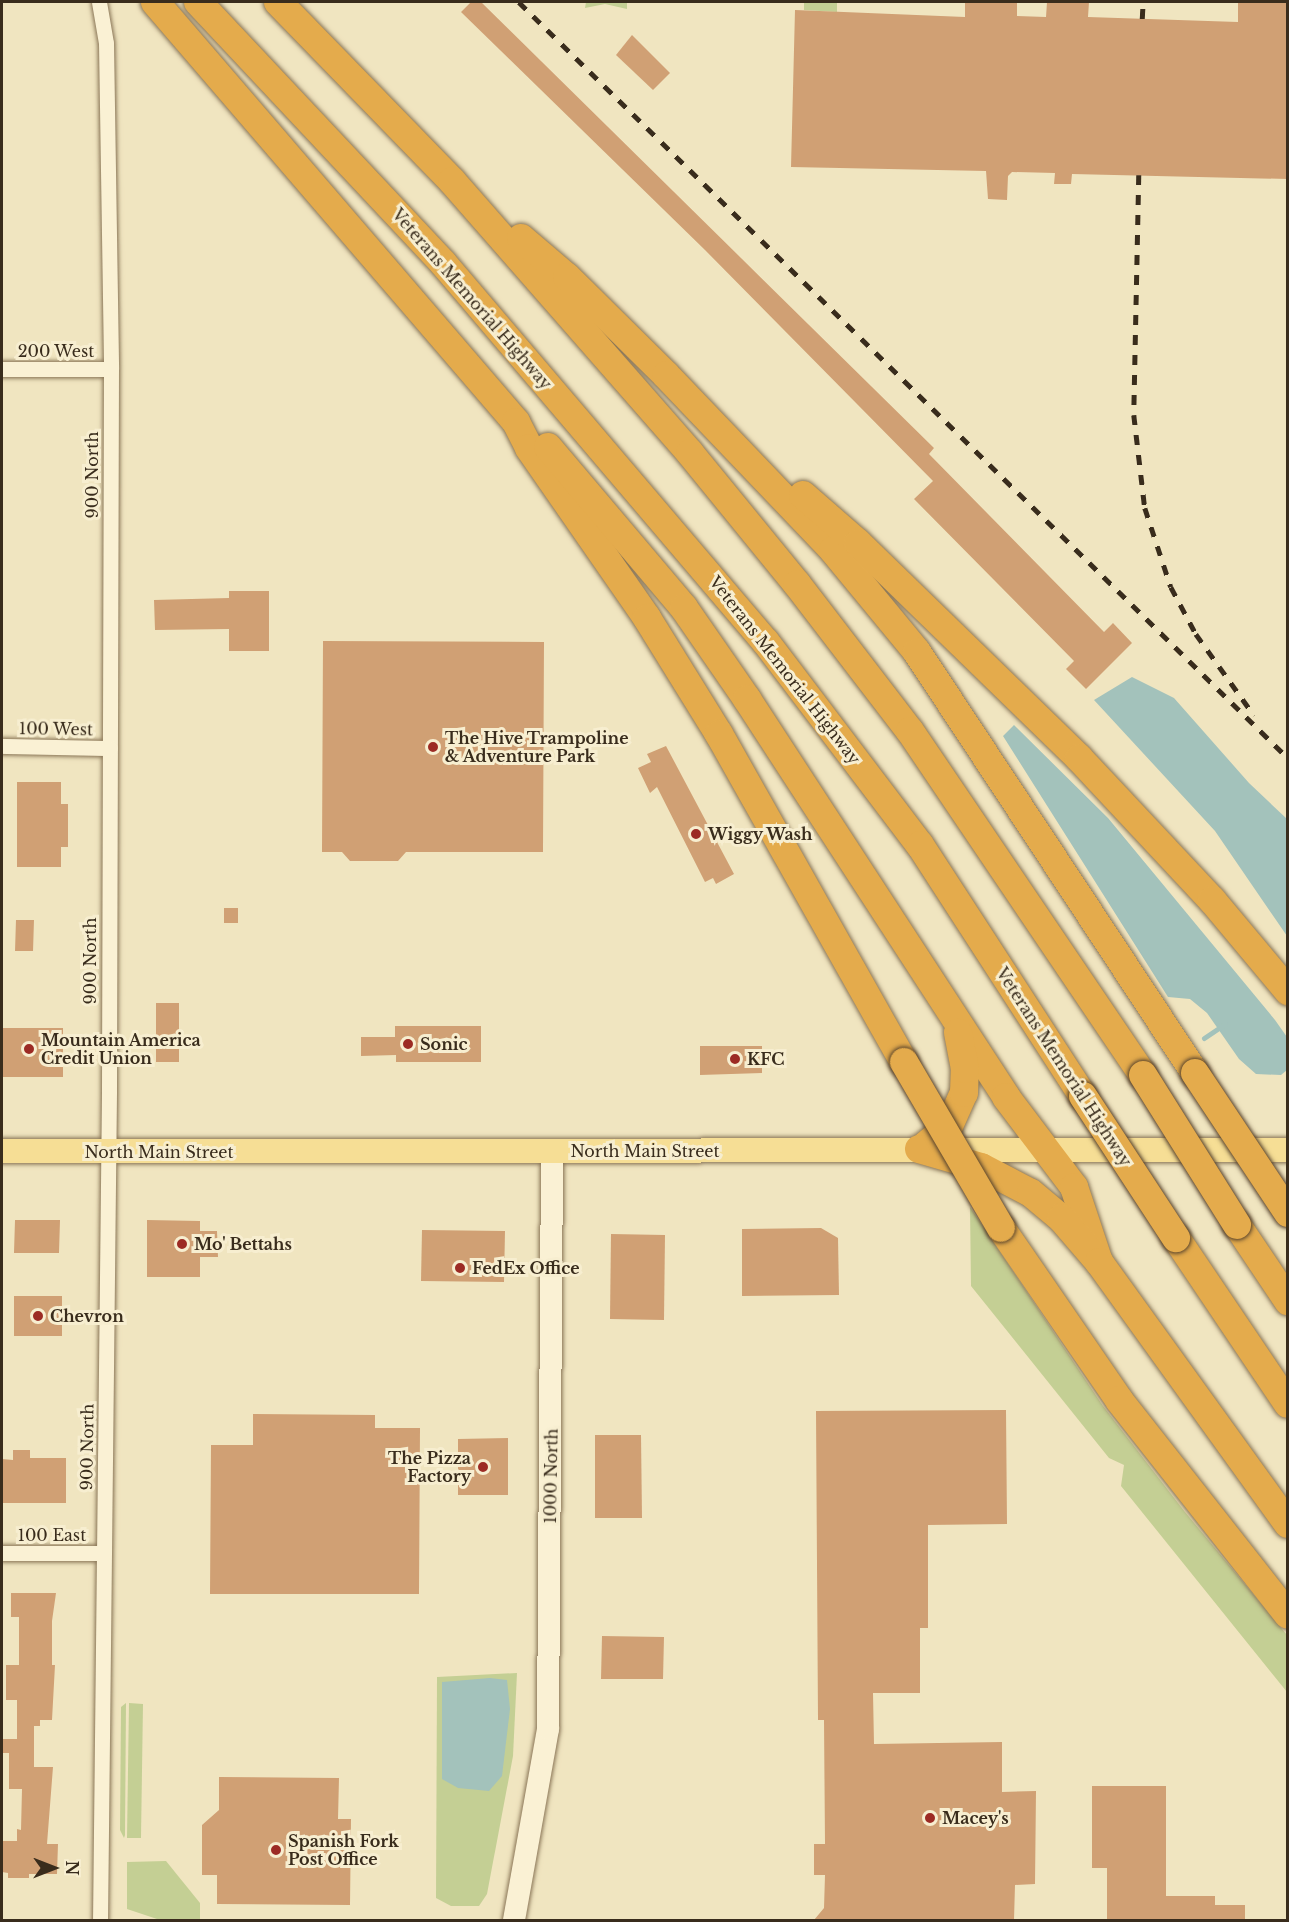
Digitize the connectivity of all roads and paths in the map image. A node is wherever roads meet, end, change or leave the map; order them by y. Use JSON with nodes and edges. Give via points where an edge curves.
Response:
{"nodes":[{"id":1,"x":99,"y":2,"type":"edge"},
{"id":2,"x":278,"y":2,"type":"edge"},
{"id":3,"x":200,"y":3,"type":"edge"},
{"id":4,"x":160,"y":7,"type":"edge"},
{"id":5,"x":452,"y":181,"type":"junction"},
{"id":6,"x":2,"y":369,"type":"edge"},
{"id":7,"x":111,"y":369,"type":"junction"},
{"id":8,"x":666,"y":375,"type":"junction"},
{"id":9,"x":516,"y":422,"type":"junction"},
{"id":10,"x":2,"y":746,"type":"edge"},
{"id":11,"x":110,"y":748,"type":"junction"},
{"id":12,"x":1287,"y":991,"type":"edge"},
{"id":13,"x":950,"y":1010,"type":"junction"},
{"id":14,"x":919,"y":1149,"type":"junction"},
{"id":15,"x":1045,"y":1149,"type":"junction"},
{"id":16,"x":1287,"y":1150,"type":"edge"},
{"id":17,"x":2,"y":1152,"type":"edge"},
{"id":18,"x":108,"y":1152,"type":"junction"},
{"id":19,"x":552,"y":1152,"type":"junction"},
{"id":20,"x":1287,"y":1213,"type":"edge"},
{"id":21,"x":1099,"y":1263,"type":"junction"},
{"id":22,"x":1287,"y":1301,"type":"edge"},
{"id":23,"x":1287,"y":1404,"type":"edge"},
{"id":24,"x":1287,"y":1524,"type":"edge"},
{"id":25,"x":2,"y":1553,"type":"edge"},
{"id":26,"x":103,"y":1553,"type":"junction"},
{"id":27,"x":1287,"y":1616,"type":"edge"},
{"id":28,"x":100,"y":1920,"type":"edge"},
{"id":29,"x":514,"y":1920,"type":"edge"}],
"edges":[{"from":1,"to":7,"type":"street","name":"900 North","via":[[106,43]]},
{"from":2,"to":5,"type":"highway"},
{"from":3,"to":23,"type":"highway","name":"Veterans Memorial Highway","bridge":true,"via":[[444,264],[765,641],[920,845]]},
{"from":4,"to":9,"type":"highway"},
{"from":5,"to":8,"type":"highway","via":[[567,277]]},
{"from":5,"to":22,"type":"highway","bridge":true,"via":[[690,453],[910,731],[1143,1075]]},
{"from":6,"to":7,"type":"street","name":"200 West"},
{"from":7,"to":11,"type":"street","name":"900 North"},
{"from":8,"to":12,"type":"highway","via":[[858,543],[1079,758],[1212,900]]},
{"from":8,"to":20,"type":"highway","bridge":true,"via":[[833,550],[917,652]]},
{"from":9,"to":13,"type":"highway","via":[[541,440],[684,608]]},
{"from":9,"to":27,"type":"highway","bridge":true,"via":[[529,448],[646,618],[718,734],[1001,1228],[1119,1400]]},
{"from":10,"to":11,"type":"street","name":"100 West"},
{"from":11,"to":18,"type":"street","name":"900 North"},
{"from":13,"to":14,"type":"highway","via":[[962,1045],[964,1094],[949,1126]]},
{"from":13,"to":15,"type":"highway"},
{"from":14,"to":15,"type":"main road","name":"North Main Street"},
{"from":14,"to":19,"type":"main road","name":"North Main Street"},
{"from":14,"to":21,"type":"highway","via":[[981,1167],[1031,1193],[1061,1218]]},
{"from":15,"to":16,"type":"main road","name":"North Main Street"},
{"from":15,"to":21,"type":"highway","via":[[1074,1187]]},
{"from":17,"to":18,"type":"main road","name":"North Main Street"},
{"from":18,"to":19,"type":"main road","name":"North Main Street"},
{"from":18,"to":26,"type":"street","name":"900 North"},
{"from":19,"to":29,"type":"main road","name":"1000 North","via":[[549,1700],[537,1800]]},
{"from":21,"to":24,"type":"highway"},
{"from":25,"to":26,"type":"street","name":"100 East"},
{"from":26,"to":28,"type":"street","name":"900 North"}]}
